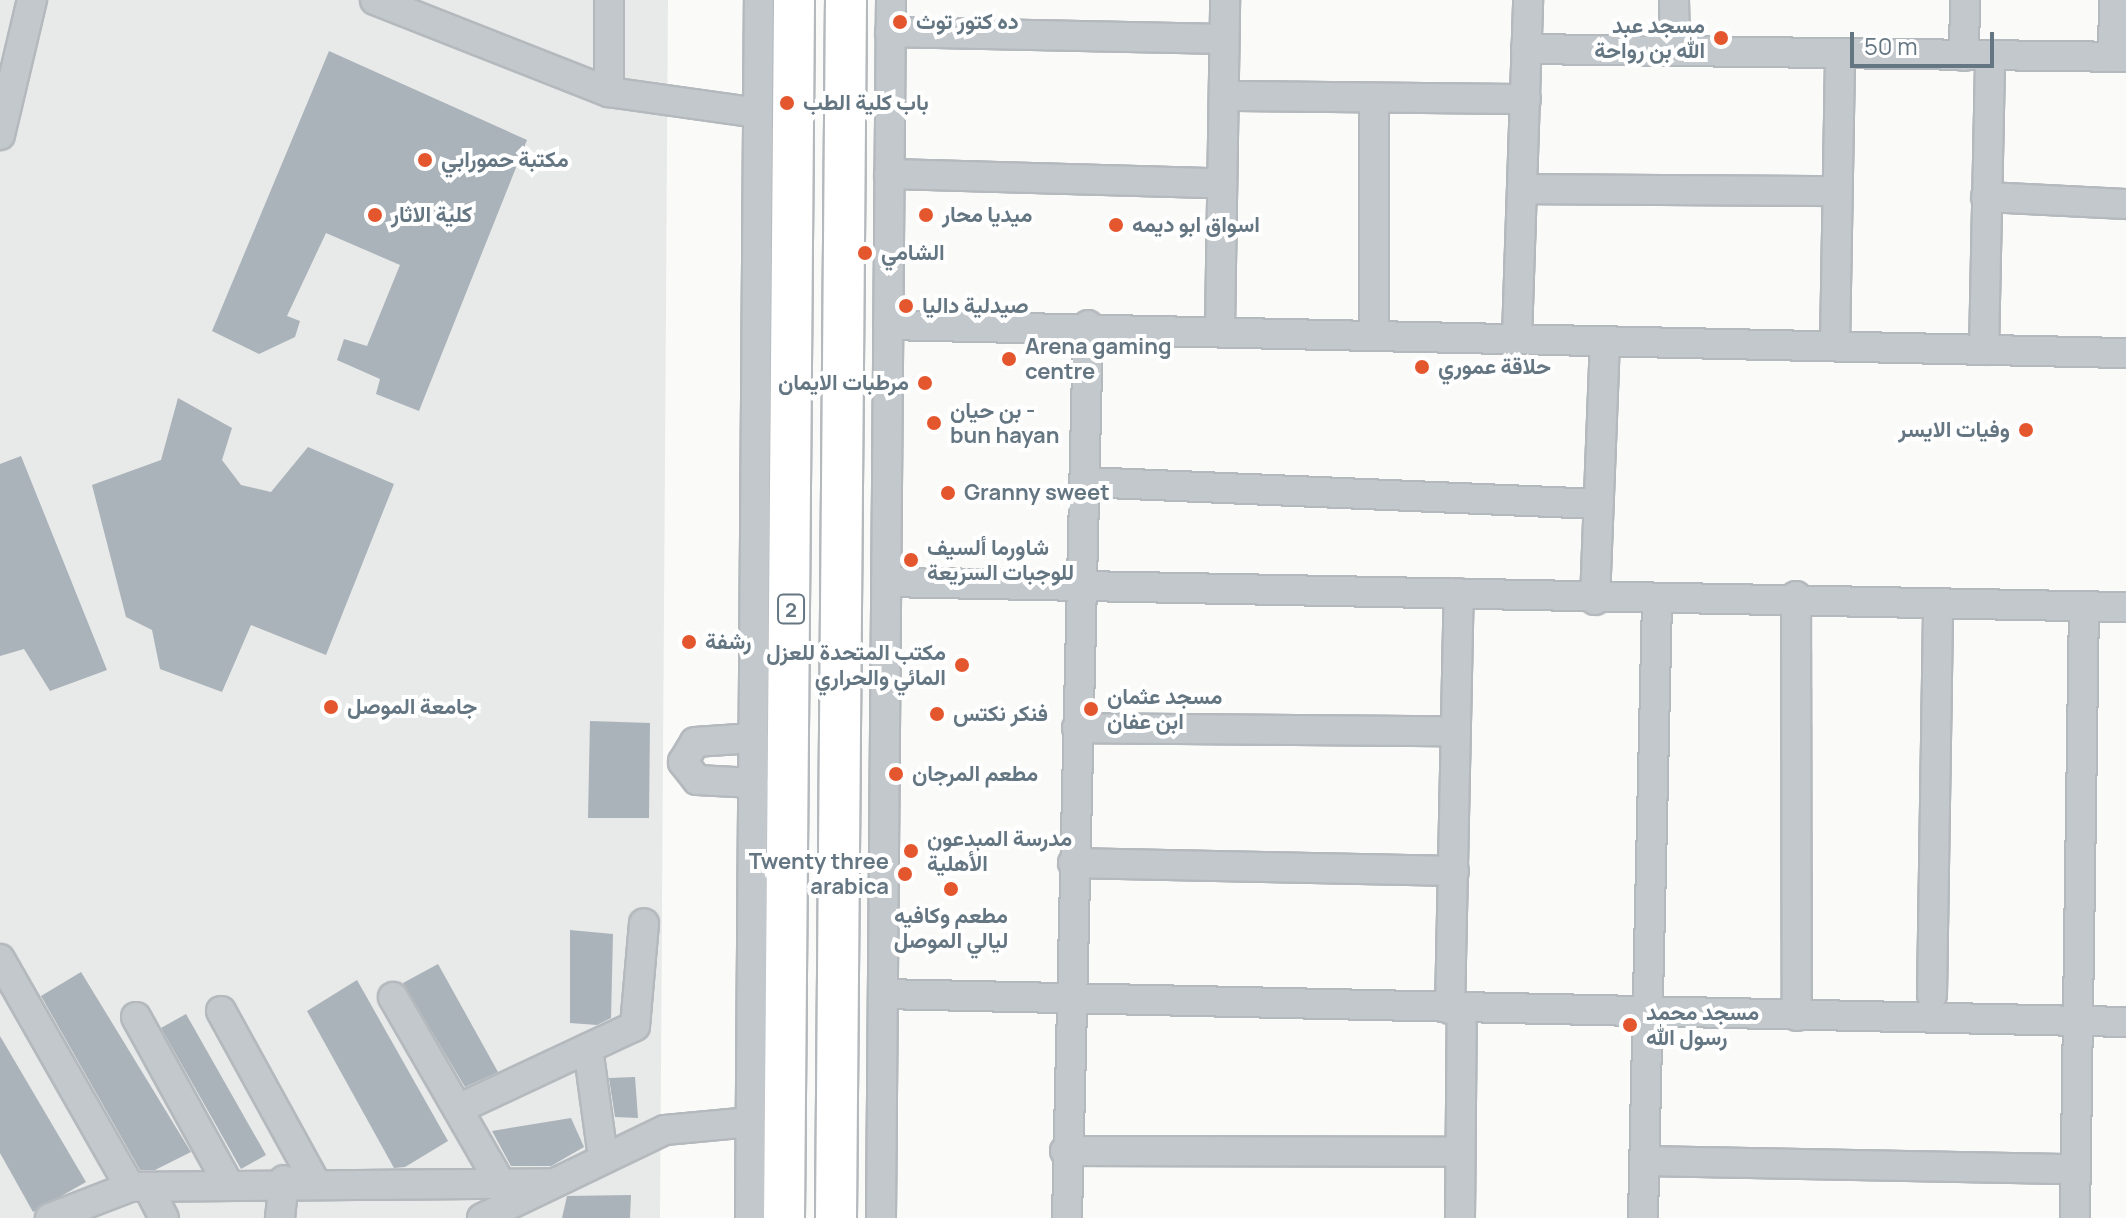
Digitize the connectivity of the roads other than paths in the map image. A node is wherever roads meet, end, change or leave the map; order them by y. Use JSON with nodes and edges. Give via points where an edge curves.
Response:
{"nodes":[{"id":1,"x":32,"y":0,"type":"edge"},
{"id":2,"x":375,"y":0,"type":"edge"},
{"id":3,"x":609,"y":0,"type":"edge"},
{"id":4,"x":759,"y":0,"type":"edge"},
{"id":5,"x":794,"y":0,"type":"edge"},
{"id":6,"x":846,"y":0,"type":"edge"},
{"id":7,"x":891,"y":0,"type":"edge"},
{"id":8,"x":1225,"y":0,"type":"edge"},
{"id":9,"x":1528,"y":0,"type":"edge"},
{"id":10,"x":1674,"y":0,"type":"edge"},
{"id":11,"x":1965,"y":0,"type":"edge"},
{"id":12,"x":2114,"y":0,"type":"edge"},
{"id":13,"x":890,"y":32,"type":"junction"},
{"id":14,"x":1223,"y":39,"type":"junction"},
{"id":15,"x":1675,"y":47,"type":"junction"},
{"id":16,"x":1526,"y":49,"type":"junction"},
{"id":17,"x":1840,"y":54,"type":"junction"},
{"id":18,"x":1977,"y":56,"type":"junction"},
{"id":19,"x":2120,"y":57,"type":"edge"},
{"id":20,"x":609,"y":92,"type":"junction"},
{"id":21,"x":1228,"y":96,"type":"junction"},
{"id":22,"x":1526,"y":99,"type":"junction"},
{"id":23,"x":1374,"y":102,"type":"junction"},
{"id":24,"x":0,"y":135,"type":"edge"},
{"id":25,"x":770,"y":136,"type":"junction"},
{"id":26,"x":889,"y":174,"type":"junction"},
{"id":27,"x":1220,"y":183,"type":"junction"},
{"id":28,"x":1523,"y":189,"type":"junction"},
{"id":29,"x":1837,"y":191,"type":"junction"},
{"id":30,"x":1986,"y":197,"type":"junction"},
{"id":31,"x":2126,"y":204,"type":"edge"},
{"id":32,"x":888,"y":325,"type":"junction"},
{"id":33,"x":1088,"y":325,"type":"junction"},
{"id":34,"x":1220,"y":329,"type":"junction"},
{"id":35,"x":1374,"y":332,"type":"junction"},
{"id":36,"x":1517,"y":337,"type":"junction"},
{"id":37,"x":1605,"y":342,"type":"junction"},
{"id":38,"x":1835,"y":346,"type":"junction"},
{"id":39,"x":1984,"y":350,"type":"junction"},
{"id":40,"x":2126,"y":353,"type":"edge"},
{"id":41,"x":1084,"y":482,"type":"junction"},
{"id":42,"x":1599,"y":504,"type":"junction"},
{"id":43,"x":791,"y":581,"type":"junction"},
{"id":44,"x":1081,"y":581,"type":"junction"},
{"id":45,"x":886,"y":582,"type":"junction"},
{"id":46,"x":840,"y":583,"type":"junction"},
{"id":47,"x":1459,"y":593,"type":"junction"},
{"id":48,"x":1796,"y":596,"type":"junction"},
{"id":49,"x":1595,"y":600,"type":"junction"},
{"id":50,"x":1657,"y":600,"type":"junction"},
{"id":51,"x":2084,"y":606,"type":"junction"},
{"id":52,"x":2126,"y":607,"type":"edge"},
{"id":53,"x":1938,"y":608,"type":"junction"},
{"id":54,"x":1077,"y":728,"type":"junction"},
{"id":55,"x":1456,"y":731,"type":"junction"},
{"id":56,"x":754,"y":738,"type":"junction"},
{"id":57,"x":754,"y":783,"type":"junction"},
{"id":58,"x":1073,"y":863,"type":"junction"},
{"id":59,"x":1454,"y":871,"type":"junction"},
{"id":60,"x":644,"y":923,"type":"dead end"},
{"id":61,"x":0,"y":959,"type":"edge"},
{"id":62,"x":883,"y":994,"type":"junction"},
{"id":63,"x":1932,"y":995,"type":"dead end"},
{"id":64,"x":393,"y":997,"type":"dead end"},
{"id":65,"x":1069,"y":1001,"type":"junction"},
{"id":66,"x":1456,"y":1009,"type":"junction"},
{"id":67,"x":221,"y":1011,"type":"dead end"},
{"id":68,"x":1652,"y":1013,"type":"junction"},
{"id":69,"x":1797,"y":1016,"type":"junction"},
{"id":70,"x":136,"y":1017,"type":"dead end"},
{"id":71,"x":2079,"y":1022,"type":"junction"},
{"id":72,"x":2126,"y":1022,"type":"edge"},
{"id":73,"x":588,"y":1048,"type":"junction"},
{"id":74,"x":458,"y":1109,"type":"junction"},
{"id":75,"x":751,"y":1122,"type":"junction"},
{"id":76,"x":1065,"y":1151,"type":"junction"},
{"id":77,"x":1460,"y":1152,"type":"junction"},
{"id":78,"x":603,"y":1158,"type":"junction"},
{"id":79,"x":1645,"y":1161,"type":"junction"},
{"id":80,"x":2076,"y":1169,"type":"junction"},
{"id":81,"x":284,"y":1180,"type":"junction"},
{"id":82,"x":314,"y":1180,"type":"junction"},
{"id":83,"x":227,"y":1182,"type":"junction"},
{"id":84,"x":500,"y":1182,"type":"junction"},
{"id":85,"x":552,"y":1183,"type":"junction"},
{"id":86,"x":139,"y":1187,"type":"junction"},
{"id":87,"x":50,"y":1218,"type":"edge"},
{"id":88,"x":164,"y":1218,"type":"edge"},
{"id":89,"x":280,"y":1218,"type":"edge"},
{"id":90,"x":482,"y":1218,"type":"edge"},
{"id":91,"x":750,"y":1218,"type":"edge"},
{"id":92,"x":784,"y":1218,"type":"edge"},
{"id":93,"x":836,"y":1218,"type":"edge"},
{"id":94,"x":881,"y":1218,"type":"edge"},
{"id":95,"x":1067,"y":1218,"type":"edge"},
{"id":96,"x":1460,"y":1218,"type":"edge"},
{"id":97,"x":1643,"y":1218,"type":"edge"},
{"id":98,"x":2075,"y":1218,"type":"edge"}],
"edges":[{"from":1,"to":24,"type":"street"},
{"from":2,"to":20,"type":"street"},
{"from":3,"to":20,"type":"street"},
{"from":4,"to":25,"type":"street"},
{"from":5,"to":25,"type":"highway","number":"2"},
{"from":6,"to":46,"type":"highway"},
{"from":7,"to":13,"type":"street"},
{"from":8,"to":14,"type":"street"},
{"from":9,"to":16,"type":"street"},
{"from":10,"to":15,"type":"street"},
{"from":11,"to":18,"type":"street"},
{"from":12,"to":19,"type":"street"},
{"from":13,"to":14,"type":"street"},
{"from":13,"to":26,"type":"street"},
{"from":14,"to":21,"type":"street"},
{"from":15,"to":16,"type":"street"},
{"from":15,"to":17,"type":"street"},
{"from":16,"to":22,"type":"street"},
{"from":17,"to":18,"type":"street"},
{"from":17,"to":29,"type":"street"},
{"from":18,"to":19,"type":"street"},
{"from":18,"to":30,"type":"street"},
{"from":20,"to":25,"type":"street"},
{"from":21,"to":23,"type":"street"},
{"from":21,"to":27,"type":"street"},
{"from":22,"to":23,"type":"street"},
{"from":22,"to":28,"type":"street"},
{"from":23,"to":35,"type":"street"},
{"from":25,"to":43,"type":"highway","number":"2"},
{"from":25,"to":56,"type":"street"},
{"from":26,"to":27,"type":"street"},
{"from":26,"to":32,"type":"street"},
{"from":27,"to":34,"type":"street"},
{"from":28,"to":29,"type":"street"},
{"from":28,"to":36,"type":"street"},
{"from":29,"to":38,"type":"street"},
{"from":30,"to":31,"type":"street"},
{"from":30,"to":39,"type":"street"},
{"from":32,"to":33,"type":"street"},
{"from":32,"to":45,"type":"street"},
{"from":33,"to":34,"type":"street"},
{"from":33,"to":41,"type":"street"},
{"from":34,"to":35,"type":"street"},
{"from":35,"to":36,"type":"street"},
{"from":36,"to":37,"type":"street"},
{"from":37,"to":38,"type":"street"},
{"from":37,"to":42,"type":"street"},
{"from":38,"to":39,"type":"street"},
{"from":39,"to":40,"type":"street"},
{"from":41,"to":42,"type":"street"},
{"from":41,"to":44,"type":"street"},
{"from":42,"to":49,"type":"street"},
{"from":43,"to":46,"type":"highway"},
{"from":43,"to":92,"type":"highway","number":"2"},
{"from":44,"to":45,"type":"street"},
{"from":44,"to":47,"type":"street"},
{"from":44,"to":54,"type":"street"},
{"from":45,"to":62,"type":"street"},
{"from":46,"to":93,"type":"highway"},
{"from":47,"to":49,"type":"street"},
{"from":47,"to":55,"type":"street"},
{"from":48,"to":50,"type":"street"},
{"from":48,"to":53,"type":"street"},
{"from":48,"to":69,"type":"street"},
{"from":49,"to":50,"type":"street"},
{"from":50,"to":68,"type":"street"},
{"from":51,"to":52,"type":"street"},
{"from":51,"to":53,"type":"street"},
{"from":51,"to":71,"type":"street"},
{"from":53,"to":63,"type":"street"},
{"from":54,"to":55,"type":"street"},
{"from":54,"to":58,"type":"street"},
{"from":55,"to":59,"type":"street"},
{"from":56,"to":57,"type":"street"},
{"from":56,"to":57,"type":"street","via":[[695,742],[683,762],[697,780]]},
{"from":57,"to":75,"type":"street"},
{"from":58,"to":59,"type":"street"},
{"from":58,"to":65,"type":"street"},
{"from":59,"to":66,"type":"street"},
{"from":60,"to":73,"type":"street","via":[[635,1026]]},
{"from":61,"to":86,"type":"street"},
{"from":62,"to":65,"type":"street"},
{"from":62,"to":94,"type":"street"},
{"from":64,"to":74,"type":"street"},
{"from":65,"to":66,"type":"street"},
{"from":65,"to":76,"type":"street"},
{"from":66,"to":68,"type":"street"},
{"from":66,"to":77,"type":"street"},
{"from":67,"to":82,"type":"street"},
{"from":68,"to":69,"type":"street"},
{"from":68,"to":79,"type":"street"},
{"from":69,"to":71,"type":"street"},
{"from":70,"to":83,"type":"street"},
{"from":71,"to":72,"type":"street"},
{"from":71,"to":80,"type":"street"},
{"from":73,"to":74,"type":"street"},
{"from":73,"to":78,"type":"street"},
{"from":74,"to":84,"type":"street"},
{"from":75,"to":78,"type":"street","via":[[676,1127]]},
{"from":75,"to":91,"type":"street"},
{"from":76,"to":77,"type":"street"},
{"from":76,"to":95,"type":"street"},
{"from":77,"to":96,"type":"street"},
{"from":78,"to":85,"type":"street"},
{"from":79,"to":80,"type":"street"},
{"from":79,"to":97,"type":"street"},
{"from":80,"to":98,"type":"street"},
{"from":81,"to":82,"type":"street"},
{"from":81,"to":83,"type":"street"},
{"from":81,"to":89,"type":"street"},
{"from":82,"to":84,"type":"street"},
{"from":83,"to":86,"type":"street"},
{"from":84,"to":85,"type":"street"},
{"from":85,"to":90,"type":"street"},
{"from":86,"to":87,"type":"street"},
{"from":86,"to":88,"type":"street"}]}
